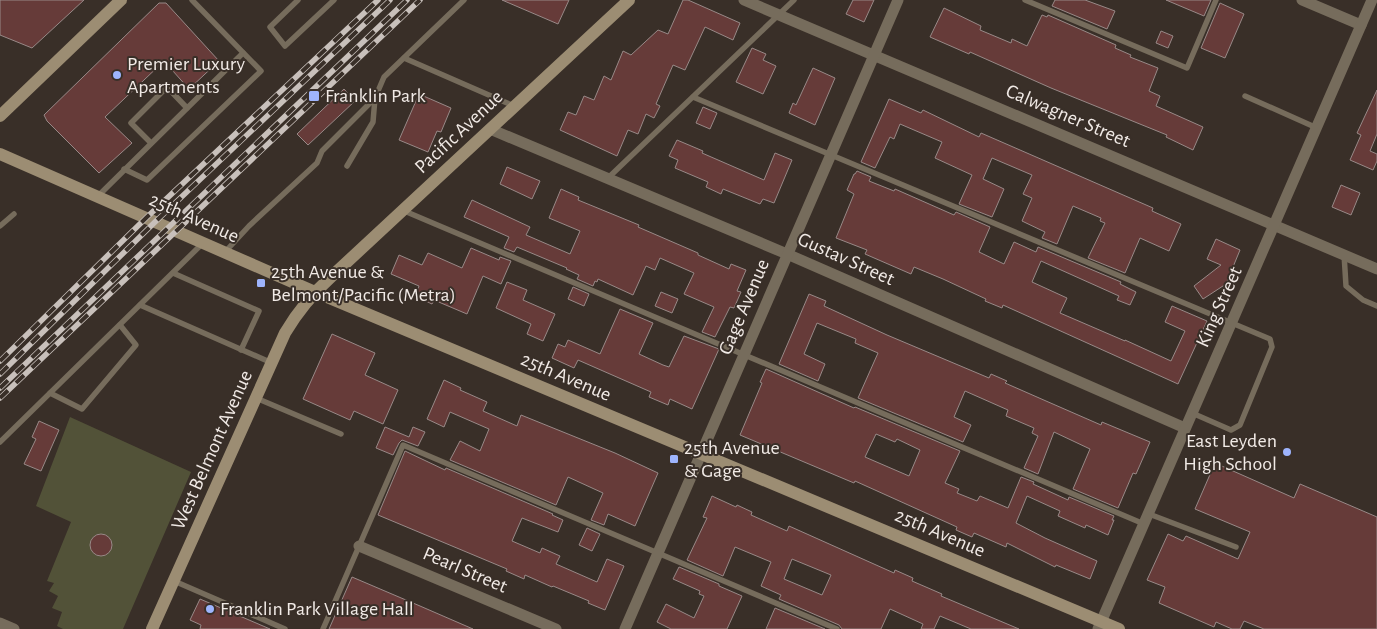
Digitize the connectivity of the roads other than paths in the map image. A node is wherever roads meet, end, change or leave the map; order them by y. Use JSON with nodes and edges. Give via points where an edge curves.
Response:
{"nodes":[{"id":1,"x":121,"y":0,"type":"edge"},
{"id":2,"x":192,"y":0,"type":"edge"},
{"id":3,"x":298,"y":0,"type":"edge"},
{"id":4,"x":334,"y":0,"type":"edge"},
{"id":5,"x":464,"y":0,"type":"edge"},
{"id":6,"x":630,"y":0,"type":"edge"},
{"id":7,"x":744,"y":0,"type":"edge"},
{"id":8,"x":794,"y":0,"type":"edge"},
{"id":9,"x":898,"y":0,"type":"edge"},
{"id":10,"x":1026,"y":0,"type":"edge"},
{"id":11,"x":1216,"y":0,"type":"edge"},
{"id":12,"x":1302,"y":0,"type":"edge"},
{"id":13,"x":1372,"y":0,"type":"edge"},
{"id":14,"x":778,"y":15,"type":"junction"},
{"id":15,"x":1361,"y":25,"type":"junction"},
{"id":16,"x":243,"y":54,"type":"junction"},
{"id":17,"x":874,"y":55,"type":"junction"},
{"id":18,"x":404,"y":58,"type":"junction"},
{"id":19,"x":1245,"y":96,"type":"dead end"},
{"id":20,"x":693,"y":97,"type":"junction"},
{"id":21,"x":375,"y":98,"type":"junction"},
{"id":22,"x":514,"y":106,"type":"junction"},
{"id":23,"x":187,"y":108,"type":"junction"},
{"id":24,"x":0,"y":116,"type":"edge"},
{"id":25,"x":490,"y":128,"type":"junction"},
{"id":26,"x":1317,"y":128,"type":"junction"},
{"id":27,"x":151,"y":143,"type":"junction"},
{"id":28,"x":0,"y":154,"type":"edge"},
{"id":29,"x":831,"y":155,"type":"junction"},
{"id":30,"x":347,"y":166,"type":"dead end"},
{"id":31,"x":124,"y":169,"type":"junction"},
{"id":32,"x":608,"y":178,"type":"junction"},
{"id":33,"x":97,"y":197,"type":"junction"},
{"id":34,"x":402,"y":210,"type":"junction"},
{"id":35,"x":14,"y":214,"type":"dead end"},
{"id":36,"x":1276,"y":225,"type":"junction"},
{"id":37,"x":0,"y":226,"type":"edge"},
{"id":38,"x":203,"y":243,"type":"junction"},
{"id":39,"x":225,"y":252,"type":"junction"},
{"id":40,"x":788,"y":254,"type":"junction"},
{"id":41,"x":1344,"y":254,"type":"junction"},
{"id":42,"x":1377,"y":269,"type":"edge"},
{"id":43,"x":173,"y":273,"type":"junction"},
{"id":44,"x":315,"y":292,"type":"junction"},
{"id":45,"x":140,"y":305,"type":"junction"},
{"id":46,"x":1377,"y":306,"type":"edge"},
{"id":47,"x":1232,"y":324,"type":"junction"},
{"id":48,"x":120,"y":325,"type":"junction"},
{"id":49,"x":241,"y":350,"type":"junction"},
{"id":50,"x":744,"y":355,"type":"junction"},
{"id":51,"x":272,"y":363,"type":"junction"},
{"id":52,"x":50,"y":393,"type":"junction"},
{"id":53,"x":256,"y":398,"type":"junction"},
{"id":54,"x":1192,"y":413,"type":"junction"},
{"id":55,"x":1185,"y":428,"type":"junction"},
{"id":56,"x":340,"y":434,"type":"dead end"},
{"id":57,"x":0,"y":442,"type":"edge"},
{"id":58,"x":701,"y":454,"type":"junction"},
{"id":59,"x":1147,"y":519,"type":"junction"},
{"id":60,"x":360,"y":546,"type":"junction"},
{"id":61,"x":1236,"y":547,"type":"dead end"},
{"id":62,"x":658,"y":553,"type":"junction"},
{"id":63,"x":174,"y":581,"type":"junction"},
{"id":64,"x":0,"y":623,"type":"edge"},
{"id":65,"x":1100,"y":625,"type":"edge"},
{"id":66,"x":14,"y":629,"type":"edge"},
{"id":67,"x":152,"y":629,"type":"edge"},
{"id":68,"x":285,"y":629,"type":"edge"},
{"id":69,"x":323,"y":629,"type":"edge"},
{"id":70,"x":556,"y":629,"type":"edge"},
{"id":71,"x":625,"y":629,"type":"edge"},
{"id":72,"x":837,"y":629,"type":"edge"},
{"id":73,"x":1120,"y":629,"type":"edge"}],
"edges":[{"from":1,"to":24,"type":"street"},
{"from":2,"to":16,"type":"lane"},
{"from":3,"to":4,"type":"lane","via":[[270,27],[286,46]]},
{"from":5,"to":18,"type":"lane"},
{"from":6,"to":22,"type":"street","name":"Pacific Avenue"},
{"from":7,"to":14,"type":"street","name":"Calwagner Street"},
{"from":8,"to":14,"type":"lane"},
{"from":9,"to":17,"type":"street","name":"Gage Avenue"},
{"from":10,"to":11,"type":"lane","via":[[1186,68]]},
{"from":12,"to":15,"type":"street"},
{"from":13,"to":15,"type":"street","name":"King Street"},
{"from":14,"to":17,"type":"street","name":"Calwagner Street"},
{"from":14,"to":20,"type":"lane"},
{"from":15,"to":26,"type":"street","name":"King Street"},
{"from":16,"to":23,"type":"lane"},
{"from":16,"to":31,"type":"lane","via":[[261,72],[147,180]]},
{"from":17,"to":29,"type":"street","name":"Gage Avenue"},
{"from":17,"to":36,"type":"street","name":"Calwagner Street"},
{"from":18,"to":21,"type":"lane","via":[[384,77]]},
{"from":18,"to":22,"type":"lane"},
{"from":19,"to":26,"type":"lane"},
{"from":20,"to":29,"type":"lane"},
{"from":20,"to":32,"type":"lane"},
{"from":21,"to":30,"type":"lane","via":[[374,122]]},
{"from":21,"to":39,"type":"lane","via":[[322,151],[317,163]]},
{"from":22,"to":25,"type":"street","name":"Pacific Avenue"},
{"from":23,"to":27,"type":"lane"},
{"from":23,"to":27,"type":"lane","via":[[167,87],[130,122]]},
{"from":25,"to":32,"type":"street","name":"Gustav Street"},
{"from":25,"to":34,"type":"street","name":"Pacific Avenue"},
{"from":26,"to":36,"type":"street","name":"King Street"},
{"from":27,"to":31,"type":"lane"},
{"from":28,"to":33,"type":"street","name":"25th Avenue"},
{"from":29,"to":40,"type":"street","name":"Gage Avenue"},
{"from":29,"to":47,"type":"lane"},
{"from":31,"to":33,"type":"lane"},
{"from":32,"to":40,"type":"street","name":"Gustav Street"},
{"from":33,"to":38,"type":"street","name":"25th Avenue"},
{"from":34,"to":44,"type":"street","name":"Pacific Avenue"},
{"from":34,"to":50,"type":"lane"},
{"from":35,"to":37,"type":"lane"},
{"from":36,"to":41,"type":"street","name":"Calwagner Street"},
{"from":36,"to":47,"type":"street","name":"King Street"},
{"from":38,"to":39,"type":"street","name":"25th Avenue"},
{"from":38,"to":43,"type":"lane"},
{"from":39,"to":44,"type":"street","name":"25th Avenue"},
{"from":40,"to":50,"type":"street","name":"Gage Avenue"},
{"from":40,"to":55,"type":"street","name":"Gustav Street"},
{"from":41,"to":42,"type":"street","name":"Calwagner Street"},
{"from":41,"to":46,"type":"lane","via":[[1346,286],[1363,300]]},
{"from":43,"to":45,"type":"lane"},
{"from":43,"to":49,"type":"lane","via":[[259,310]]},
{"from":44,"to":51,"type":"street","name":"West Belmont Avenue","via":[[285,333]]},
{"from":44,"to":58,"type":"street","name":"25th Avenue"},
{"from":45,"to":48,"type":"lane"},
{"from":45,"to":49,"type":"lane"},
{"from":47,"to":54,"type":"street","name":"King Street"},
{"from":47,"to":54,"type":"lane","via":[[1270,339],[1272,347],[1240,425],[1231,430]]},
{"from":48,"to":52,"type":"lane"},
{"from":48,"to":52,"type":"lane","via":[[136,345],[82,409]]},
{"from":49,"to":51,"type":"lane"},
{"from":50,"to":58,"type":"street","name":"Gage Avenue"},
{"from":50,"to":59,"type":"lane"},
{"from":51,"to":53,"type":"street","name":"West Belmont Avenue"},
{"from":52,"to":57,"type":"lane"},
{"from":53,"to":56,"type":"lane"},
{"from":53,"to":63,"type":"street","name":"West Belmont Avenue"},
{"from":54,"to":55,"type":"street","name":"King Street"},
{"from":55,"to":59,"type":"street","name":"King Street"},
{"from":58,"to":62,"type":"street","name":"Gage Avenue"},
{"from":58,"to":65,"type":"street","name":"25th Avenue"},
{"from":59,"to":61,"type":"lane"},
{"from":59,"to":65,"type":"street","name":"King Street"},
{"from":60,"to":62,"type":"lane","via":[[404,445]]},
{"from":60,"to":69,"type":"lane"},
{"from":60,"to":70,"type":"street","name":"Pearl Street"},
{"from":62,"to":71,"type":"street","name":"Gage Avenue"},
{"from":62,"to":72,"type":"lane"},
{"from":63,"to":67,"type":"street","name":"West Belmont Avenue"},
{"from":63,"to":68,"type":"lane"},
{"from":64,"to":66,"type":"street"},
{"from":65,"to":73,"type":"street","name":"25th Avenue"}]}
